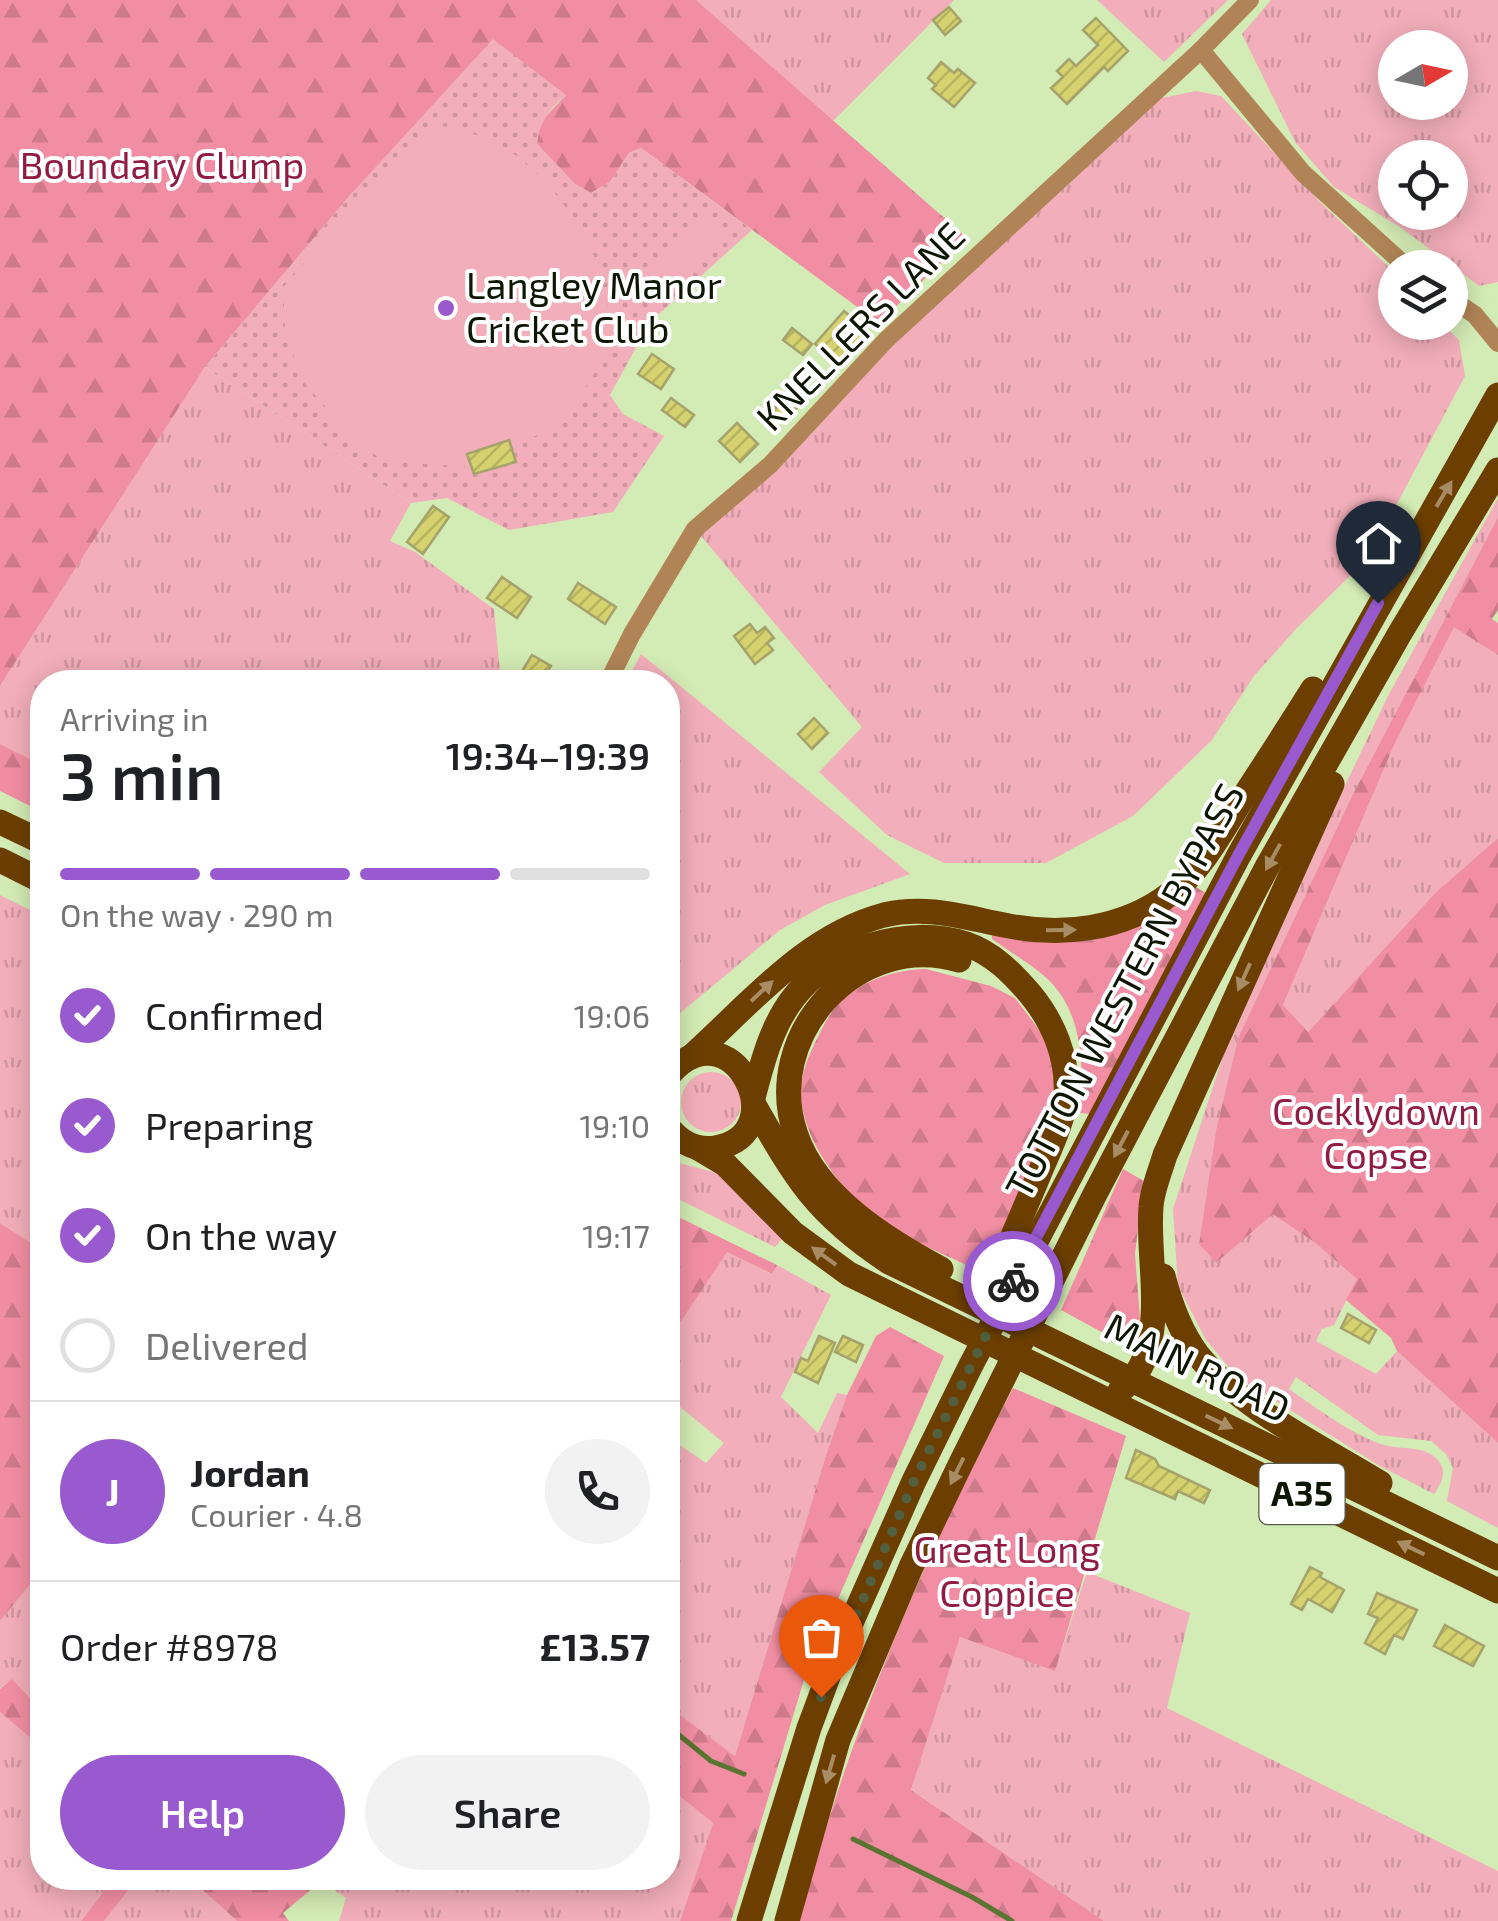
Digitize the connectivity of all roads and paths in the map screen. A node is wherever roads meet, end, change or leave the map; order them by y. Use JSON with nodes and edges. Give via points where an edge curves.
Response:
{"nodes":[{"id":1,"x":1250,"y":0,"type":"edge"},
{"id":2,"x":1201,"y":50,"type":"junction"},
{"id":3,"x":1388,"y":250,"type":"edge"},
{"id":4,"x":1468,"y":310,"type":"edge"},
{"id":5,"x":1475,"y":315,"type":"junction"},
{"id":6,"x":1498,"y":320,"type":"edge"},
{"id":7,"x":1498,"y":343,"type":"edge"},
{"id":8,"x":1498,"y":395,"type":"edge"},
{"id":9,"x":1498,"y":470,"type":"edge"},
{"id":10,"x":1378,"y":603,"type":"junction"},
{"id":11,"x":1400,"y":633,"type":"junction"},
{"id":12,"x":614,"y":670,"type":"edge"},
{"id":13,"x":0,"y":822,"type":"edge"},
{"id":14,"x":30,"y":836,"type":"edge"},
{"id":15,"x":0,"y":860,"type":"edge"},
{"id":16,"x":30,"y":875,"type":"edge"},
{"id":17,"x":1033,"y":997,"type":"junction"},
{"id":18,"x":691,"y":1057,"type":"junction"},
{"id":19,"x":680,"y":1066,"type":"edge"},
{"id":20,"x":754,"y":1100,"type":"junction"},
{"id":21,"x":680,"y":1138,"type":"edge"},
{"id":22,"x":680,"y":1139,"type":"edge"},
{"id":23,"x":1151,"y":1202,"type":"junction"},
{"id":24,"x":925,"y":1270,"type":"junction"},
{"id":25,"x":1132,"y":1379,"type":"junction"},
{"id":26,"x":1096,"y":1394,"type":"junction"},
{"id":27,"x":914,"y":1481,"type":"junction"},
{"id":28,"x":1425,"y":1521,"type":"junction"},
{"id":29,"x":1498,"y":1558,"type":"edge"},
{"id":30,"x":1498,"y":1591,"type":"edge"},
{"id":31,"x":749,"y":1921,"type":"edge"},
{"id":32,"x":787,"y":1921,"type":"edge"}],
"edges":[{"from":1,"to":2,"type":"street","name":"KNELLERS LANE"},
{"from":2,"to":3,"type":"street","via":[[1303,173]]},
{"from":2,"to":12,"type":"street","name":"KNELLERS LANE","via":[[886,340],[770,465],[695,529]]},
{"from":4,"to":5,"type":"street"},
{"from":5,"to":6,"type":"street"},
{"from":5,"to":7,"type":"street"},
{"from":10,"to":8,"type":"main road","name":"TOTTON WESTERN BYPASS","one_way":true},
{"from":9,"to":11,"type":"main road","name":"TOTTON WESTERN BYPASS"},
{"from":18,"to":10,"type":"main road","one_way":true,"via":[[809,950],[860,922],[940,911],[1027,929],[1082,929],[1113,923],[1174,892],[1206,857],[1326,669]]},
{"from":10,"to":27,"type":"main road","name":"TOTTON WESTERN BYPASS","via":[[1019,1269]]},
{"from":11,"to":23,"type":"main road","one_way":true,"via":[[1188,1099]]},
{"from":11,"to":32,"type":"main road","name":"TOTTON WESTERN BYPASS","one_way":true,"via":[[1094,1194],[911,1567],[838,1740]]},
{"from":13,"to":14,"type":"main road"},
{"from":15,"to":16,"type":"main road"},
{"from":17,"to":20,"type":"main road","via":[[1012,972],[966,944],[925,937],[884,941],[840,959],[796,994],[773,1033]]},
{"from":17,"to":24,"type":"main road","via":[[986,968],[948,956],[885,960],[826,996],[796,1046],[790,1112],[806,1155],[848,1207]]},
{"from":17,"to":27,"type":"main road","via":[[1060,1046],[1064,1108]]},
{"from":18,"to":19,"type":"main road"},
{"from":18,"to":20,"type":"main road","name":"MAIN ROAD","via":[[731,1061]]},
{"from":20,"to":21,"type":"main road","via":[[751,1118],[724,1146]]},
{"from":20,"to":24,"type":"main road","name":"MAIN ROAD","number":"A35","via":[[801,1186],[822,1210],[889,1262]]},
{"from":26,"to":22,"type":"main road","name":"MAIN ROAD","number":"A35","one_way":true,"via":[[848,1274],[792,1233],[725,1164]]},
{"from":23,"to":25,"type":"main road","via":[[1154,1317]]},
{"from":23,"to":28,"type":"main road","via":[[1168,1293],[1196,1353],[1242,1397],[1408,1501]]},
{"from":24,"to":25,"type":"main road","name":"MAIN ROAD","number":"A35"},
{"from":25,"to":26,"type":"main road","via":[[1116,1394]]},
{"from":25,"to":28,"type":"main road","name":"MAIN ROAD","number":"A35","one_way":true},
{"from":30,"to":26,"type":"main road","name":"MAIN ROAD","number":"A35","one_way":true},
{"from":27,"to":31,"type":"main road","name":"TOTTON WESTERN BYPASS","via":[[826,1682]]},
{"from":28,"to":29,"type":"main road","name":"MAIN ROAD","number":"A35"}]}
